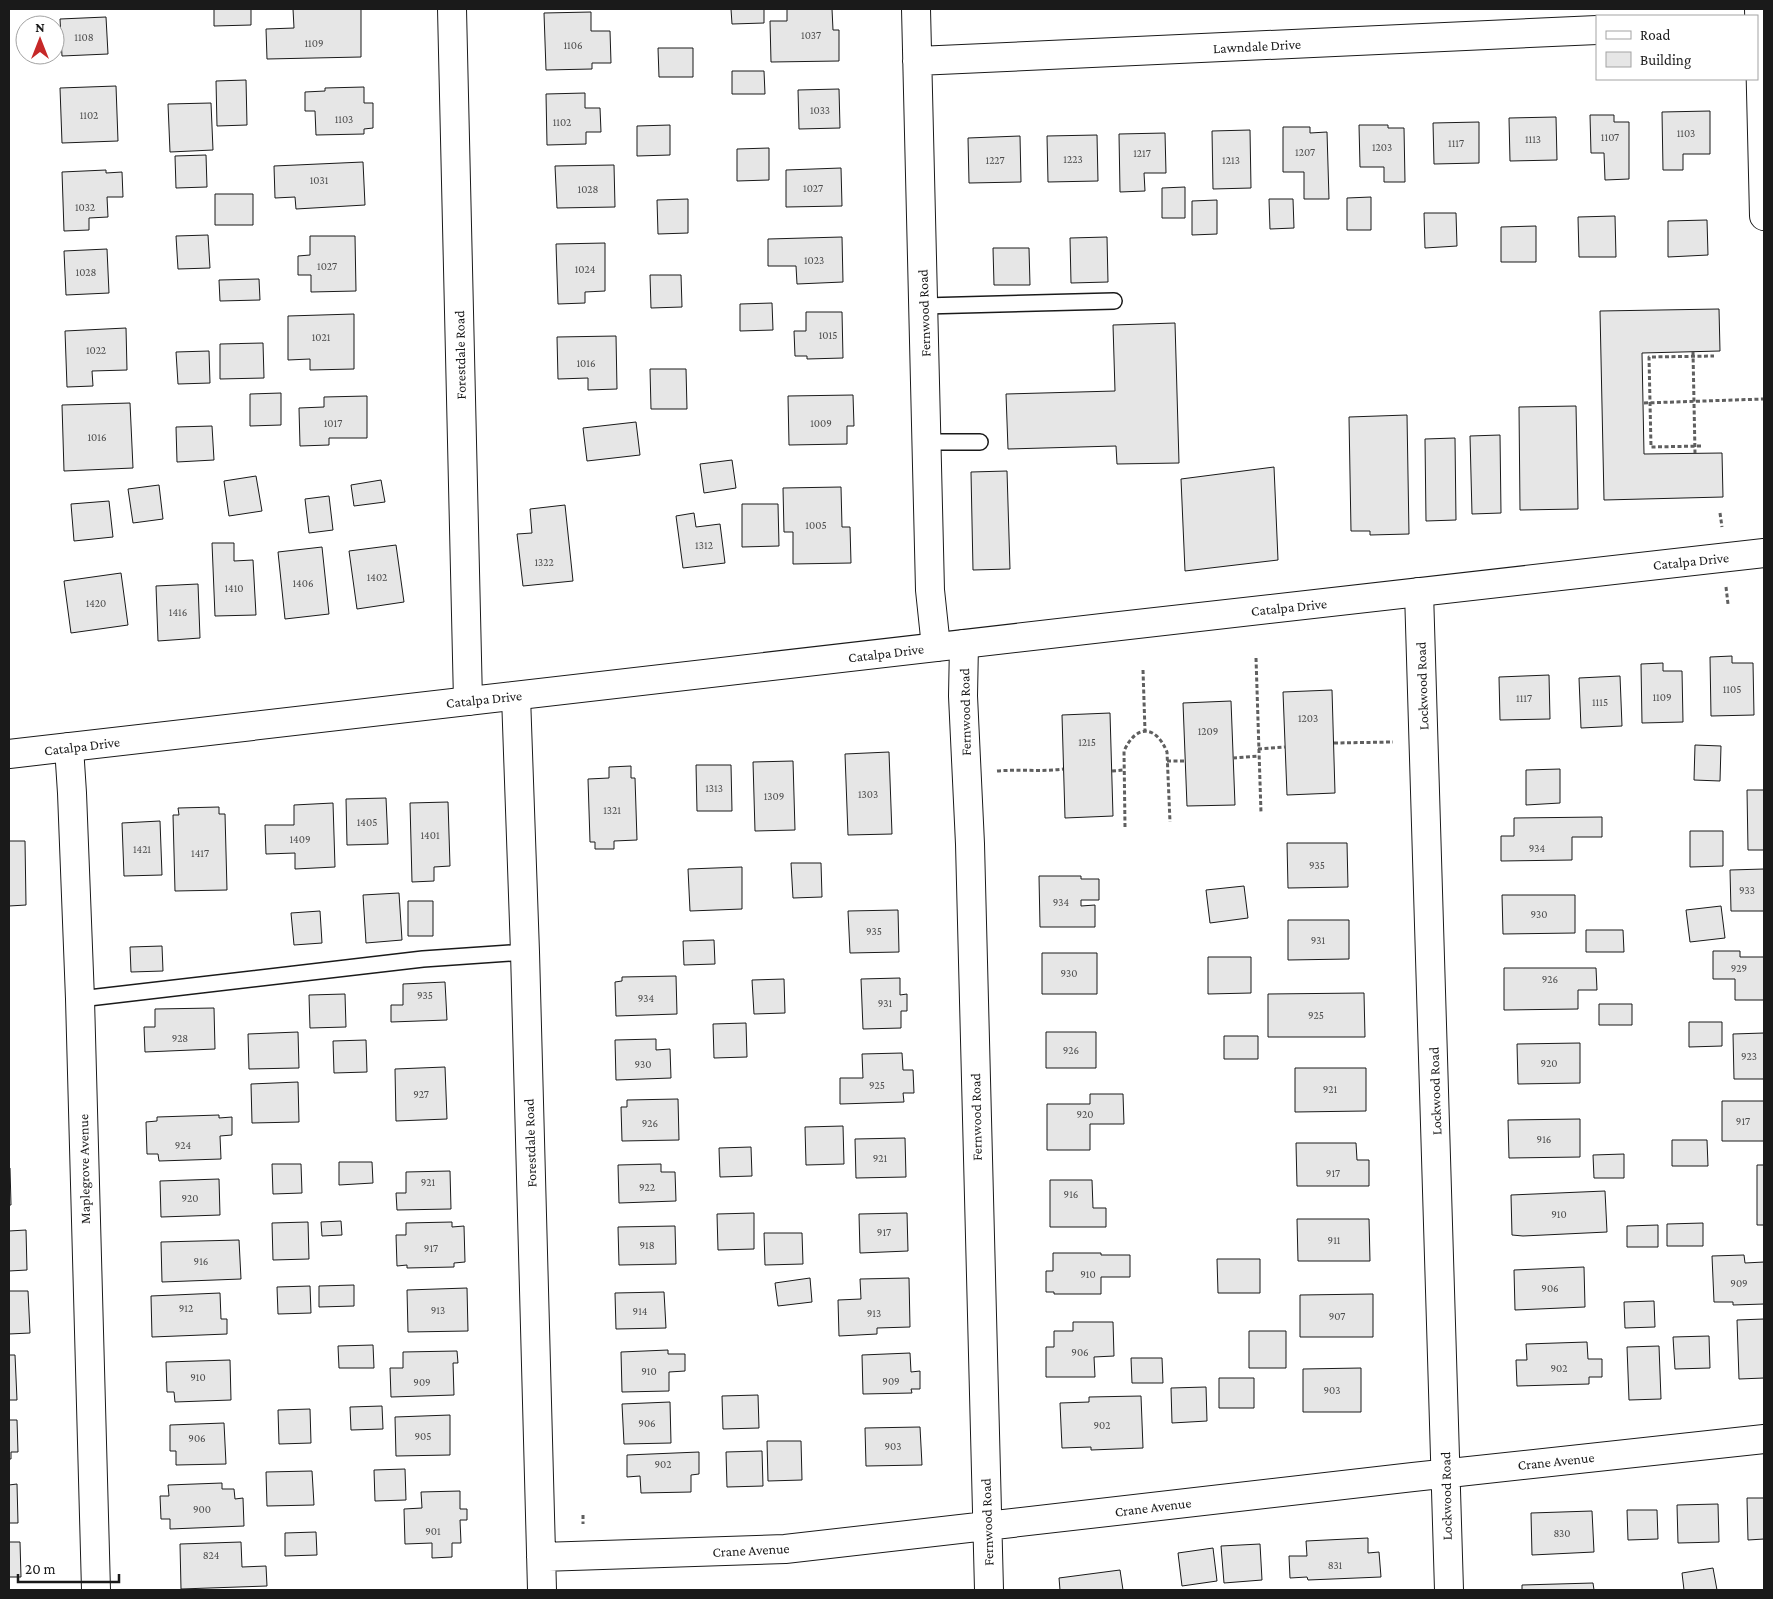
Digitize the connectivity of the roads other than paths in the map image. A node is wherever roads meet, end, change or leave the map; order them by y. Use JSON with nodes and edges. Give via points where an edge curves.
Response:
{"nodes":[{"id":1,"x":452,"y":9,"type":"edge"},
{"id":2,"x":916,"y":9,"type":"edge"},
{"id":3,"x":1760,"y":19,"type":"edge"},
{"id":4,"x":1596,"y":30,"type":"edge"},
{"id":5,"x":917,"y":61,"type":"junction"},
{"id":6,"x":1764,"y":216,"type":"edge"},
{"id":7,"x":1114,"y":301,"type":"dead end"},
{"id":8,"x":924,"y":306,"type":"junction"},
{"id":9,"x":927,"y":442,"type":"junction"},
{"id":10,"x":980,"y":442,"type":"dead end"},
{"id":11,"x":1764,"y":553,"type":"edge"},
{"id":12,"x":1419,"y":592,"type":"junction"},
{"id":13,"x":964,"y":644,"type":"junction"},
{"id":14,"x":936,"y":647,"type":"junction"},
{"id":15,"x":516,"y":696,"type":"junction"},
{"id":16,"x":468,"y":701,"type":"junction"},
{"id":17,"x":69,"y":747,"type":"junction"},
{"id":18,"x":9,"y":754,"type":"edge"},
{"id":19,"x":525,"y":952,"type":"junction"},
{"id":20,"x":80,"y":999,"type":"junction"},
{"id":21,"x":1764,"y":1439,"type":"edge"},
{"id":22,"x":1445,"y":1473,"type":"junction"},
{"id":23,"x":987,"y":1525,"type":"junction"},
{"id":24,"x":541,"y":1557,"type":"junction"},
{"id":25,"x":96,"y":1590,"type":"edge"},
{"id":26,"x":542,"y":1590,"type":"edge"},
{"id":27,"x":989,"y":1590,"type":"edge"},
{"id":28,"x":1449,"y":1590,"type":"edge"}],
"edges":[{"from":1,"to":16,"type":"street","name":"Forestdale Road"},
{"from":2,"to":5,"type":"street","name":"Fernwood Road"},
{"from":3,"to":6,"type":"street"},
{"from":4,"to":5,"type":"street","name":"Lawndale Drive"},
{"from":5,"to":8,"type":"street","name":"Fernwood Road"},
{"from":7,"to":8,"type":"lane"},
{"from":8,"to":9,"type":"street","name":"Fernwood Road"},
{"from":9,"to":10,"type":"lane"},
{"from":9,"to":14,"type":"street","name":"Fernwood Road","via":[[930,603]]},
{"from":11,"to":12,"type":"street","name":"Catalpa Drive"},
{"from":12,"to":13,"type":"street","name":"Catalpa Drive"},
{"from":12,"to":22,"type":"street","name":"Lockwood Road"},
{"from":13,"to":14,"type":"street","name":"Catalpa Drive"},
{"from":13,"to":23,"type":"street","name":"Fernwood Road"},
{"from":14,"to":15,"type":"street","name":"Catalpa Drive"},
{"from":15,"to":16,"type":"street","name":"Catalpa Drive"},
{"from":15,"to":19,"type":"street","name":"Forestdale Road"},
{"from":16,"to":17,"type":"street","name":"Catalpa Drive"},
{"from":17,"to":18,"type":"street","name":"Catalpa Drive"},
{"from":17,"to":20,"type":"street","name":"Maplegrove Avenue"},
{"from":19,"to":20,"type":"lane","via":[[423,960]]},
{"from":19,"to":24,"type":"street","name":"Forestdale Road"},
{"from":20,"to":25,"type":"street","name":"Maplegrove Avenue"},
{"from":21,"to":22,"type":"street","name":"Crane Avenue"},
{"from":22,"to":23,"type":"street","name":"Crane Avenue"},
{"from":22,"to":28,"type":"street","name":"Lockwood Road"},
{"from":23,"to":24,"type":"street","name":"Crane Avenue","via":[[777,1550]]},
{"from":23,"to":27,"type":"street","name":"Fernwood Road"},
{"from":24,"to":26,"type":"street","name":"Forestdale Road"}]}
